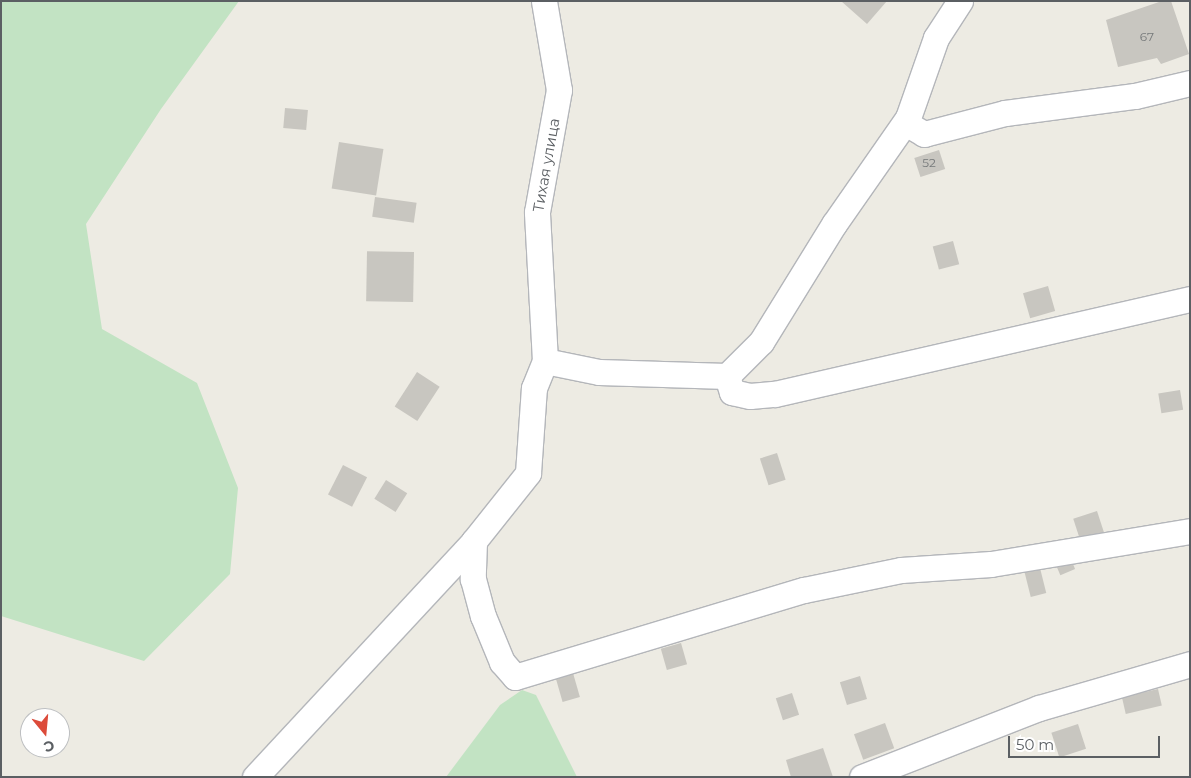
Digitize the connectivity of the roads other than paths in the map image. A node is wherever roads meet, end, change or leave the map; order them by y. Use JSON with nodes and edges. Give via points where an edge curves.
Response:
{"nodes":[{"id":1,"x":544,"y":1,"type":"edge"},
{"id":2,"x":960,"y":1,"type":"edge"},
{"id":3,"x":1190,"y":83,"type":"edge"},
{"id":4,"x":908,"y":118,"type":"junction"},
{"id":5,"x":1190,"y":299,"type":"edge"},
{"id":6,"x":545,"y":361,"type":"junction"},
{"id":7,"x":727,"y":376,"type":"junction"},
{"id":8,"x":1190,"y":530,"type":"edge"},
{"id":9,"x":474,"y":540,"type":"junction"},
{"id":10,"x":1190,"y":664,"type":"edge"},
{"id":11,"x":255,"y":777,"type":"edge"},
{"id":12,"x":862,"y":777,"type":"edge"}],
"edges":[{"from":1,"to":6,"type":"street","name":"Тихая улица","via":[[559,90],[537,212]]},
{"from":2,"to":4,"type":"street","via":[[936,38]]},
{"from":3,"to":4,"type":"street","via":[[1135,96],[1005,113],[924,134],[907,124]]},
{"from":4,"to":7,"type":"street","via":[[834,224],[761,342]]},
{"from":5,"to":7,"type":"street","via":[[775,394],[738,395],[728,387]]},
{"from":6,"to":7,"type":"street","via":[[599,372]]},
{"from":6,"to":9,"type":"street","via":[[532,396],[528,473]]},
{"from":8,"to":9,"type":"street","via":[[991,564],[901,570],[804,590],[515,677],[502,662],[483,616],[474,579]]},
{"from":9,"to":11,"type":"street"},
{"from":10,"to":12,"type":"street","via":[[1039,708]]}]}
